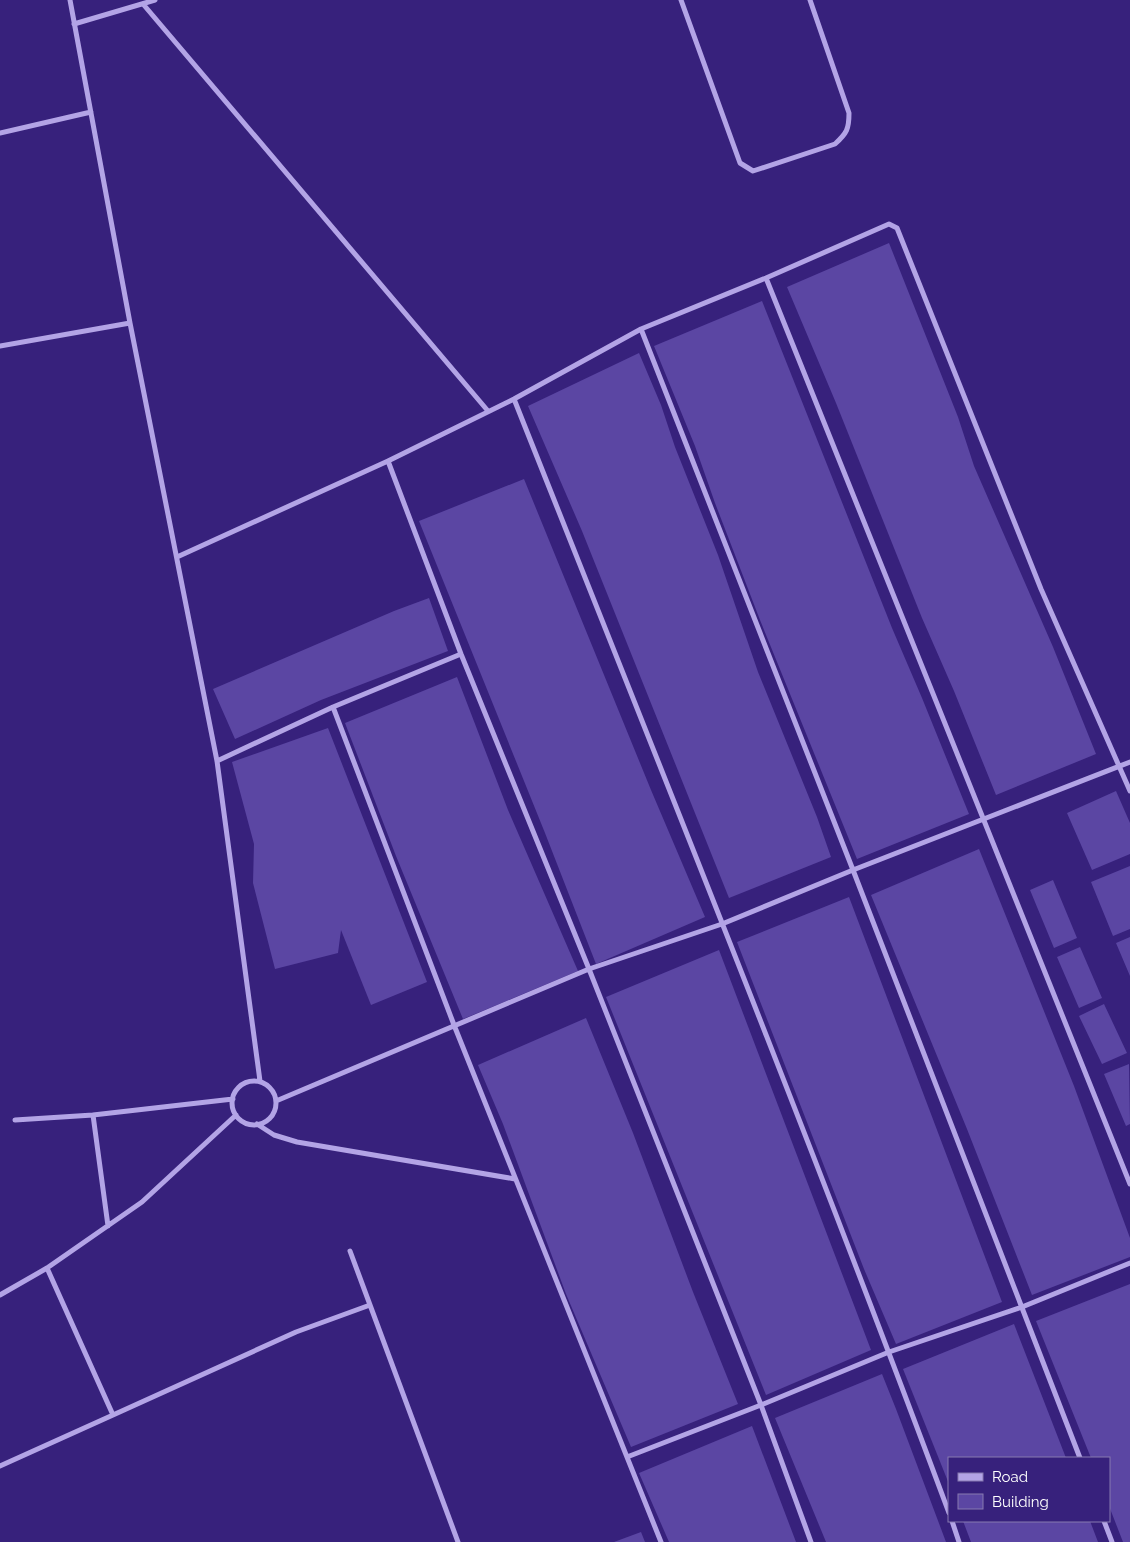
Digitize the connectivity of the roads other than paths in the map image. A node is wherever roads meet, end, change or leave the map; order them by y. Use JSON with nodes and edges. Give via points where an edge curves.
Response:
{"nodes":[{"id":1,"x":70,"y":0,"type":"edge"},
{"id":2,"x":155,"y":0,"type":"edge"},
{"id":3,"x":681,"y":0,"type":"edge"},
{"id":4,"x":810,"y":0,"type":"edge"},
{"id":5,"x":143,"y":4,"type":"junction"},
{"id":6,"x":74,"y":24,"type":"junction"},
{"id":7,"x":91,"y":112,"type":"junction"},
{"id":8,"x":0,"y":133,"type":"edge"},
{"id":9,"x":766,"y":278,"type":"junction"},
{"id":10,"x":130,"y":323,"type":"junction"},
{"id":11,"x":641,"y":329,"type":"junction"},
{"id":12,"x":0,"y":346,"type":"edge"},
{"id":13,"x":514,"y":399,"type":"junction"},
{"id":14,"x":488,"y":411,"type":"junction"},
{"id":15,"x":388,"y":461,"type":"junction"},
{"id":16,"x":177,"y":558,"type":"junction"},
{"id":17,"x":461,"y":654,"type":"junction"},
{"id":18,"x":333,"y":707,"type":"junction"},
{"id":19,"x":217,"y":761,"type":"junction"},
{"id":20,"x":1130,"y":762,"type":"edge"},
{"id":21,"x":1120,"y":766,"type":"junction"},
{"id":22,"x":1130,"y":790,"type":"edge"},
{"id":23,"x":983,"y":818,"type":"junction"},
{"id":24,"x":853,"y":870,"type":"junction"},
{"id":25,"x":722,"y":924,"type":"junction"},
{"id":26,"x":589,"y":969,"type":"junction"},
{"id":27,"x":454,"y":1025,"type":"junction"},
{"id":28,"x":260,"y":1081,"type":"junction"},
{"id":29,"x":233,"y":1099,"type":"junction"},
{"id":30,"x":276,"y":1101,"type":"junction"},
{"id":31,"x":93,"y":1114,"type":"junction"},
{"id":32,"x":236,"y":1115,"type":"junction"},
{"id":33,"x":15,"y":1120,"type":"dead end"},
{"id":34,"x":257,"y":1124,"type":"junction"},
{"id":35,"x":515,"y":1178,"type":"junction"},
{"id":36,"x":1130,"y":1184,"type":"edge"},
{"id":37,"x":108,"y":1226,"type":"junction"},
{"id":38,"x":350,"y":1251,"type":"dead end"},
{"id":39,"x":1130,"y":1263,"type":"edge"},
{"id":40,"x":46,"y":1268,"type":"junction"},
{"id":41,"x":0,"y":1294,"type":"edge"},
{"id":42,"x":370,"y":1304,"type":"junction"},
{"id":43,"x":1022,"y":1307,"type":"junction"},
{"id":44,"x":889,"y":1352,"type":"junction"},
{"id":45,"x":761,"y":1405,"type":"junction"},
{"id":46,"x":113,"y":1415,"type":"junction"},
{"id":47,"x":628,"y":1457,"type":"junction"},
{"id":48,"x":1080,"y":1457,"type":"edge"},
{"id":49,"x":0,"y":1466,"type":"edge"},
{"id":50,"x":948,"y":1510,"type":"edge"},
{"id":51,"x":952,"y":1522,"type":"edge"},
{"id":52,"x":1104,"y":1522,"type":"edge"},
{"id":53,"x":458,"y":1542,"type":"edge"},
{"id":54,"x":661,"y":1542,"type":"edge"},
{"id":55,"x":811,"y":1542,"type":"edge"},
{"id":56,"x":959,"y":1542,"type":"edge"},
{"id":57,"x":1112,"y":1542,"type":"edge"}],
"edges":[{"from":1,"to":6,"type":"street"},
{"from":2,"to":5,"type":"street"},
{"from":3,"to":4,"type":"street","via":[[740,163],[754,171],[834,144],[845,135],[849,126],[849,112]]},
{"from":5,"to":6,"type":"street"},
{"from":5,"to":14,"type":"street"},
{"from":6,"to":7,"type":"street"},
{"from":7,"to":8,"type":"street"},
{"from":7,"to":10,"type":"street"},
{"from":9,"to":11,"type":"street"},
{"from":9,"to":21,"type":"street","via":[[889,224],[897,228],[1041,590]]},
{"from":9,"to":23,"type":"street"},
{"from":10,"to":12,"type":"street"},
{"from":10,"to":16,"type":"street"},
{"from":11,"to":13,"type":"street"},
{"from":11,"to":24,"type":"street"},
{"from":13,"to":14,"type":"street"},
{"from":13,"to":25,"type":"street"},
{"from":14,"to":15,"type":"street"},
{"from":15,"to":16,"type":"street"},
{"from":15,"to":17,"type":"street"},
{"from":16,"to":19,"type":"street"},
{"from":17,"to":18,"type":"street"},
{"from":17,"to":26,"type":"street"},
{"from":18,"to":19,"type":"street"},
{"from":18,"to":27,"type":"street"},
{"from":19,"to":28,"type":"street"},
{"from":20,"to":21,"type":"street"},
{"from":21,"to":22,"type":"street"},
{"from":21,"to":23,"type":"street"},
{"from":23,"to":24,"type":"street"},
{"from":23,"to":36,"type":"street"},
{"from":24,"to":25,"type":"street"},
{"from":24,"to":43,"type":"street"},
{"from":25,"to":26,"type":"street"},
{"from":25,"to":44,"type":"street"},
{"from":26,"to":27,"type":"street"},
{"from":26,"to":45,"type":"street"},
{"from":27,"to":30,"type":"street"},
{"from":27,"to":35,"type":"street"},
{"from":28,"to":29,"type":"street","via":[[239,1086]]},
{"from":28,"to":30,"type":"street","via":[[271,1089]]},
{"from":29,"to":31,"type":"street"},
{"from":29,"to":32,"type":"street"},
{"from":30,"to":34,"type":"street","via":[[274,1112]]},
{"from":31,"to":33,"type":"street"},
{"from":31,"to":37,"type":"street"},
{"from":32,"to":34,"type":"street","via":[[249,1124]]},
{"from":32,"to":37,"type":"street","via":[[142,1202]]},
{"from":34,"to":35,"type":"street","via":[[274,1135],[297,1142]]},
{"from":35,"to":47,"type":"street"},
{"from":37,"to":40,"type":"street"},
{"from":38,"to":42,"type":"street"},
{"from":39,"to":43,"type":"street"},
{"from":40,"to":41,"type":"street"},
{"from":40,"to":46,"type":"street"},
{"from":42,"to":46,"type":"street","via":[[296,1332]]},
{"from":42,"to":53,"type":"street"},
{"from":43,"to":44,"type":"street"},
{"from":43,"to":48,"type":"street"},
{"from":44,"to":45,"type":"street"},
{"from":44,"to":50,"type":"street"},
{"from":45,"to":47,"type":"street"},
{"from":45,"to":55,"type":"street"},
{"from":46,"to":49,"type":"street"},
{"from":47,"to":54,"type":"street"},
{"from":51,"to":56,"type":"street"},
{"from":52,"to":57,"type":"street"}]}
